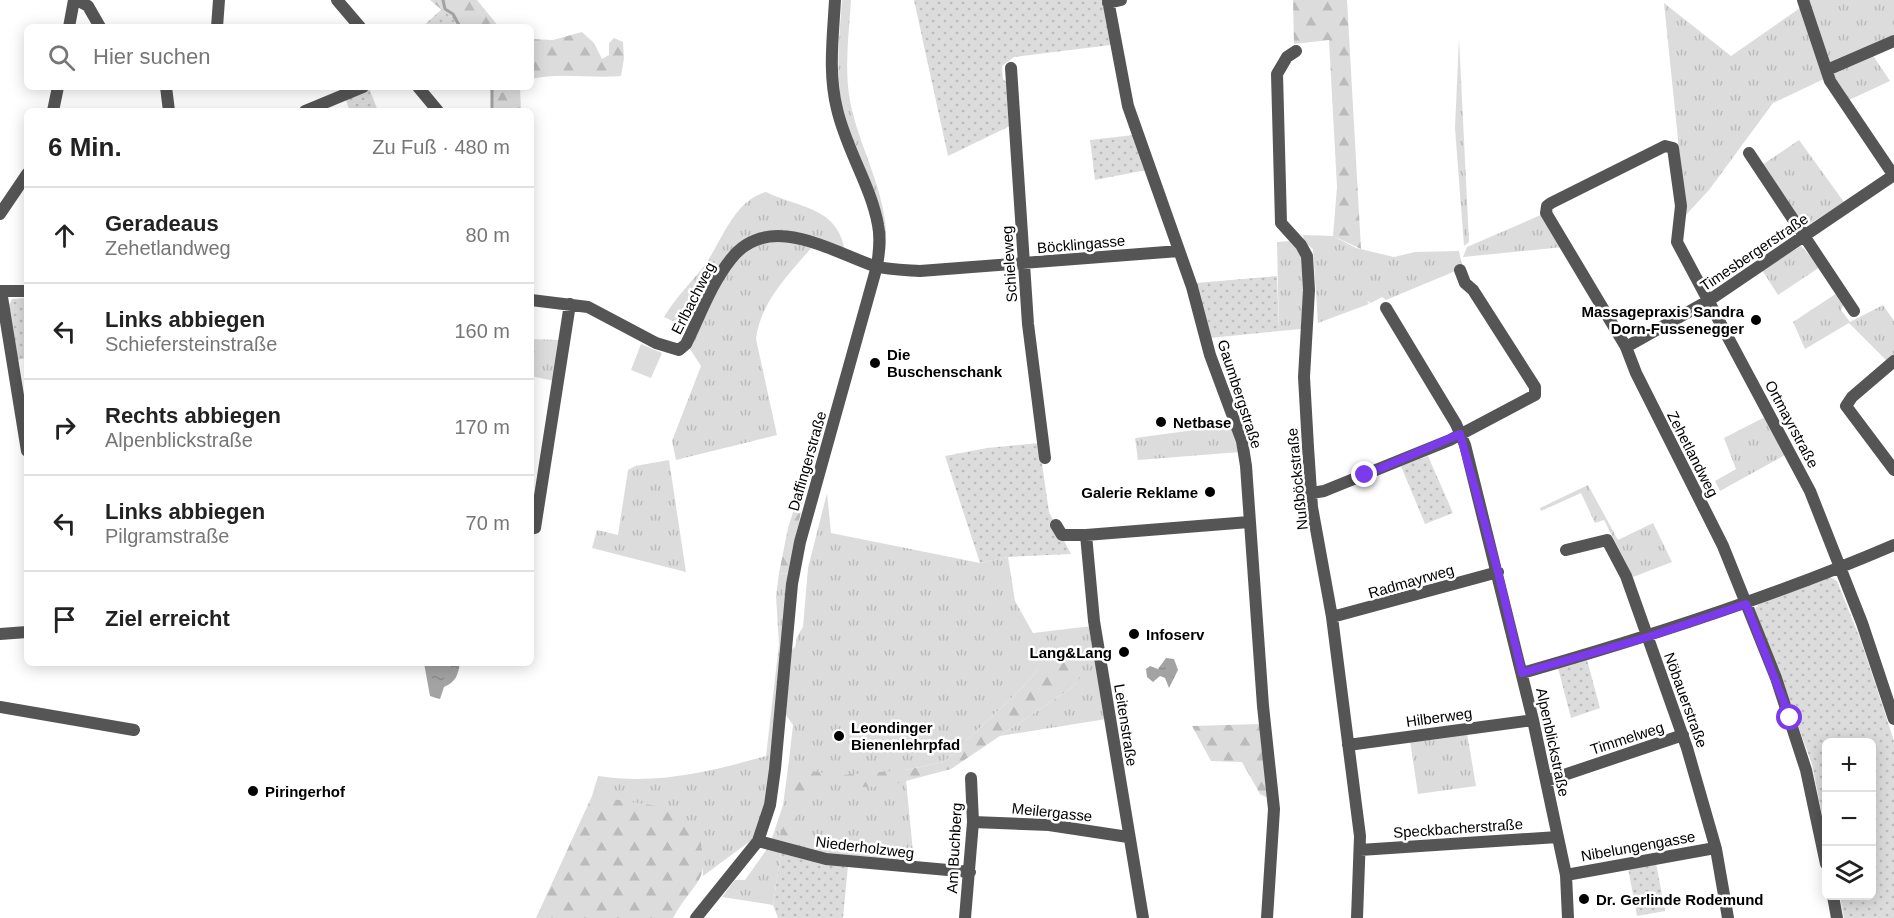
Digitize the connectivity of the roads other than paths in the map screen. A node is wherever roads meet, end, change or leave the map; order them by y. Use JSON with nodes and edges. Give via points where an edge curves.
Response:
{"nodes":[{"id":1,"x":76,"y":0,"type":"edge"},
{"id":2,"x":219,"y":0,"type":"edge"},
{"id":3,"x":337,"y":0,"type":"edge"},
{"id":4,"x":835,"y":0,"type":"edge"},
{"id":5,"x":1803,"y":0,"type":"edge"},
{"id":6,"x":1112,"y":1,"type":"edge"},
{"id":7,"x":70,"y":24,"type":"edge"},
{"id":8,"x":98,"y":24,"type":"edge"},
{"id":9,"x":217,"y":24,"type":"edge"},
{"id":10,"x":357,"y":24,"type":"edge"},
{"id":11,"x":1894,"y":41,"type":"edge"},
{"id":12,"x":1296,"y":51,"type":"dead end"},
{"id":13,"x":1011,"y":68,"type":"dead end"},
{"id":14,"x":1827,"y":70,"type":"junction"},
{"id":15,"x":58,"y":90,"type":"edge"},
{"id":16,"x":166,"y":90,"type":"edge"},
{"id":17,"x":356,"y":90,"type":"edge"},
{"id":18,"x":420,"y":90,"type":"edge"},
{"id":19,"x":54,"y":108,"type":"edge"},
{"id":20,"x":169,"y":108,"type":"edge"},
{"id":21,"x":312,"y":108,"type":"edge"},
{"id":22,"x":436,"y":108,"type":"edge"},
{"id":23,"x":1672,"y":148,"type":"joint"},
{"id":24,"x":1749,"y":153,"type":"dead end"},
{"id":25,"x":1894,"y":176,"type":"edge"},
{"id":26,"x":24,"y":178,"type":"edge"},
{"id":27,"x":0,"y":214,"type":"edge"},
{"id":28,"x":1804,"y":236,"type":"junction"},
{"id":29,"x":1179,"y":251,"type":"junction"},
{"id":30,"x":1024,"y":264,"type":"junction"},
{"id":31,"x":877,"y":266,"type":"junction"},
{"id":32,"x":1460,"y":270,"type":"dead end"},
{"id":33,"x":0,"y":291,"type":"edge"},
{"id":34,"x":24,"y":291,"type":"edge"},
{"id":35,"x":534,"y":300,"type":"edge"},
{"id":36,"x":1708,"y":301,"type":"junction"},
{"id":37,"x":570,"y":304,"type":"junction"},
{"id":38,"x":1386,"y":308,"type":"dead end"},
{"id":39,"x":1854,"y":311,"type":"dead end"},
{"id":40,"x":1626,"y":347,"type":"junction"},
{"id":41,"x":1894,"y":360,"type":"edge"},
{"id":42,"x":24,"y":434,"type":"edge"},
{"id":43,"x":1460,"y":434,"type":"junction"},
{"id":44,"x":1045,"y":458,"type":"dead end"},
{"id":45,"x":1894,"y":470,"type":"edge"},
{"id":46,"x":1312,"y":493,"type":"junction"},
{"id":47,"x":1249,"y":522,"type":"junction"},
{"id":48,"x":1056,"y":525,"type":"dead end"},
{"id":49,"x":535,"y":528,"type":"dead end"},
{"id":50,"x":1086,"y":535,"type":"junction"},
{"id":51,"x":1894,"y":545,"type":"edge"},
{"id":52,"x":1566,"y":550,"type":"dead end"},
{"id":53,"x":1841,"y":568,"type":"junction"},
{"id":54,"x":1498,"y":572,"type":"junction"},
{"id":55,"x":1746,"y":604,"type":"junction"},
{"id":56,"x":1332,"y":617,"type":"junction"},
{"id":57,"x":24,"y":632,"type":"edge"},
{"id":58,"x":0,"y":634,"type":"edge"},
{"id":59,"x":1648,"y":637,"type":"junction"},
{"id":60,"x":1522,"y":673,"type":"junction"},
{"id":61,"x":0,"y":707,"type":"edge"},
{"id":62,"x":1894,"y":719,"type":"edge"},
{"id":63,"x":1533,"y":720,"type":"junction"},
{"id":64,"x":134,"y":730,"type":"dead end"},
{"id":65,"x":1683,"y":735,"type":"junction"},
{"id":66,"x":1348,"y":745,"type":"junction"},
{"id":67,"x":971,"y":778,"type":"dead end"},
{"id":68,"x":1546,"y":781,"type":"junction"},
{"id":69,"x":973,"y":822,"type":"junction"},
{"id":70,"x":1128,"y":837,"type":"junction"},
{"id":71,"x":1558,"y":837,"type":"junction"},
{"id":72,"x":758,"y":841,"type":"junction"},
{"id":73,"x":1823,"y":846,"type":"edge"},
{"id":74,"x":1715,"y":848,"type":"junction"},
{"id":75,"x":1360,"y":850,"type":"junction"},
{"id":76,"x":970,"y":872,"type":"junction"},
{"id":77,"x":1566,"y":875,"type":"junction"},
{"id":78,"x":1834,"y":900,"type":"edge"},
{"id":79,"x":696,"y":918,"type":"edge"},
{"id":80,"x":965,"y":918,"type":"edge"},
{"id":81,"x":1143,"y":918,"type":"edge"},
{"id":82,"x":1267,"y":918,"type":"edge"},
{"id":83,"x":1357,"y":918,"type":"edge"},
{"id":84,"x":1568,"y":918,"type":"edge"},
{"id":85,"x":1728,"y":918,"type":"edge"},
{"id":86,"x":1837,"y":918,"type":"edge"}],
"edges":[{"from":1,"to":7,"type":"street"},
{"from":1,"to":8,"type":"street","via":[[88,6]]},
{"from":2,"to":9,"type":"street"},
{"from":3,"to":10,"type":"street"},
{"from":4,"to":31,"type":"street","name":"Daffingerstraße","via":[[833,96],[877,219]]},
{"from":5,"to":14,"type":"street"},
{"from":6,"to":29,"type":"street","name":"Gaumbergstraße","via":[[1128,106]]},
{"from":11,"to":14,"type":"street"},
{"from":12,"to":46,"type":"street","name":"Nußböckstraße","via":[[1287,57],[1277,74],[1281,224],[1307,256],[1304,377]]},
{"from":13,"to":30,"type":"street","name":"Schieleweg"},
{"from":14,"to":25,"type":"street","via":[[1830,81]]},
{"from":15,"to":19,"type":"street"},
{"from":16,"to":20,"type":"street"},
{"from":17,"to":21,"type":"street"},
{"from":18,"to":22,"type":"street"},
{"from":23,"to":36,"type":"street","name":"Ortmayrstraße","via":[[1681,206],[1677,242]]},
{"from":23,"to":40,"type":"street","name":"Zehetlandweg","via":[[1665,146],[1551,203],[1546,210]]},
{"from":24,"to":28,"type":"street"},
{"from":25,"to":28,"type":"street","name":"Timesbergerstraße"},
{"from":26,"to":27,"type":"street"},
{"from":28,"to":36,"type":"street","name":"Timesbergerstraße"},
{"from":28,"to":39,"type":"street"},
{"from":29,"to":30,"type":"street","name":"Böcklingasse"},
{"from":29,"to":47,"type":"street","name":"Gaumbergstraße","via":[[1210,355],[1242,441]]},
{"from":30,"to":31,"type":"street","name":"Böcklingasse","via":[[920,271]]},
{"from":30,"to":44,"type":"street","name":"Schieleweg"},
{"from":31,"to":37,"type":"street","name":"Erlbachweg","via":[[798,237],[774,236],[752,243],[730,260],[686,344],[679,350],[656,343],[598,310]]},
{"from":31,"to":72,"type":"street","name":"Daffingerstraße","via":[[800,542],[791,595],[776,769]]},
{"from":32,"to":43,"type":"street","via":[[1534,387],[1535,395]]},
{"from":33,"to":34,"type":"street"},
{"from":33,"to":42,"type":"street"},
{"from":35,"to":37,"type":"street","name":"Erlbachweg"},
{"from":36,"to":40,"type":"street","name":"Timesbergerstraße"},
{"from":36,"to":53,"type":"street","name":"Ortmayrstraße","via":[[1810,491]]},
{"from":37,"to":49,"type":"street"},
{"from":38,"to":43,"type":"street","name":"Alpenblickstraße"},
{"from":40,"to":55,"type":"street","name":"Zehetlandweg","via":[[1723,546]]},
{"from":41,"to":45,"type":"street","via":[[1846,406]]},
{"from":43,"to":46,"type":"street"},
{"from":43,"to":54,"type":"street","name":"Alpenblickstraße"},
{"from":46,"to":56,"type":"street","name":"Nußböckstraße"},
{"from":47,"to":50,"type":"street"},
{"from":47,"to":82,"type":"street","name":"Gaumbergstraße","via":[[1274,808]]},
{"from":48,"to":50,"type":"street","via":[[1062,535]]},
{"from":50,"to":70,"type":"street","name":"Leitenstraße","via":[[1094,621]]},
{"from":51,"to":53,"type":"street"},
{"from":52,"to":59,"type":"street","name":"Nöbauerstraße","via":[[1604,539],[1610,543]]},
{"from":53,"to":55,"type":"street"},
{"from":53,"to":62,"type":"street","name":"Ortmayrstraße"},
{"from":54,"to":56,"type":"street","name":"Radmayrweg"},
{"from":54,"to":60,"type":"street","name":"Alpenblickstraße"},
{"from":55,"to":59,"type":"street"},
{"from":55,"to":73,"type":"street","name":"Zehetlandweg","via":[[1796,733]]},
{"from":56,"to":66,"type":"street","name":"Nußböckstraße"},
{"from":57,"to":58,"type":"street"},
{"from":59,"to":60,"type":"street"},
{"from":59,"to":65,"type":"street","name":"Nöbauerstraße"},
{"from":60,"to":63,"type":"street","name":"Alpenblickstraße"},
{"from":61,"to":64,"type":"street"},
{"from":63,"to":66,"type":"street","name":"Hilberweg"},
{"from":63,"to":68,"type":"street","name":"Alpenblickstraße"},
{"from":65,"to":68,"type":"street","name":"Timmelweg"},
{"from":65,"to":74,"type":"street","name":"Nöbauerstraße"},
{"from":66,"to":75,"type":"street","name":"Nußböckstraße"},
{"from":67,"to":69,"type":"street","name":"Am Buchberg"},
{"from":68,"to":71,"type":"street","name":"Alpenblickstraße"},
{"from":69,"to":70,"type":"street","name":"Meilergasse","via":[[1049,825]]},
{"from":69,"to":76,"type":"street","name":"Am Buchberg"},
{"from":70,"to":81,"type":"street","name":"Leitenstraße"},
{"from":71,"to":75,"type":"street","name":"Speckbacherstraße"},
{"from":71,"to":77,"type":"street","name":"Alpenblickstraße"},
{"from":72,"to":76,"type":"street","name":"Niederholzweg","via":[[826,859]]},
{"from":72,"to":79,"type":"street","name":"Daffingerstraße"},
{"from":74,"to":77,"type":"street","name":"Nibelungengasse"},
{"from":74,"to":85,"type":"street","name":"Nöbauerstraße"},
{"from":75,"to":83,"type":"street","name":"Nußböckstraße"},
{"from":76,"to":80,"type":"street","name":"Am Buchberg"},
{"from":77,"to":84,"type":"street","name":"Alpenblickstraße"},
{"from":78,"to":86,"type":"street"}]}
